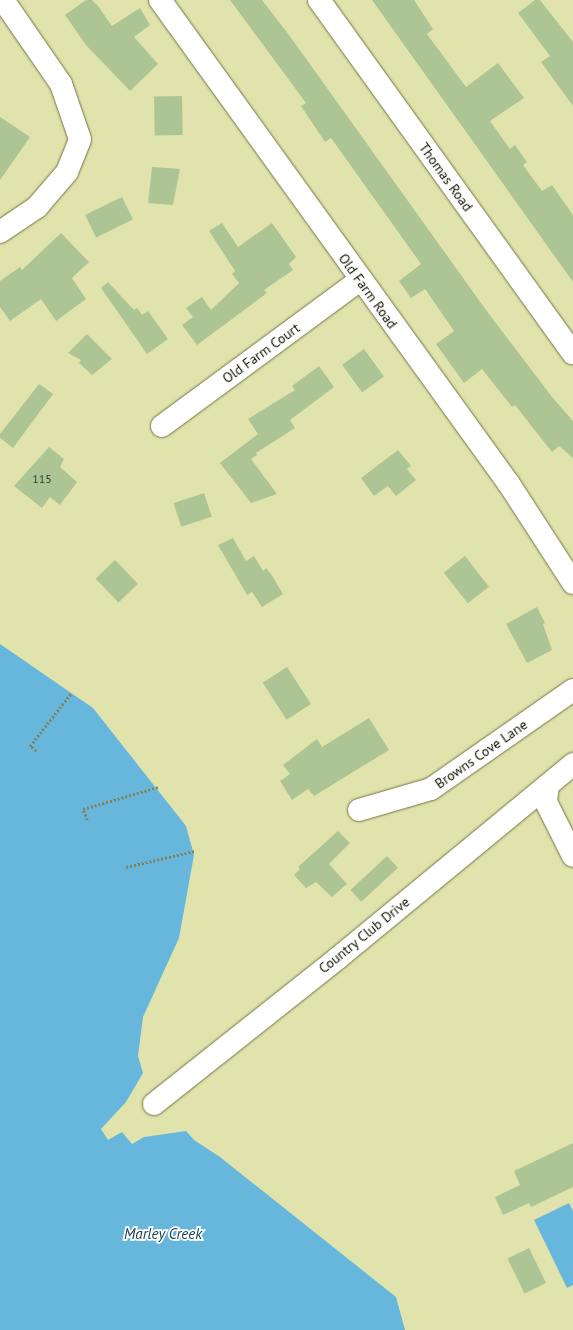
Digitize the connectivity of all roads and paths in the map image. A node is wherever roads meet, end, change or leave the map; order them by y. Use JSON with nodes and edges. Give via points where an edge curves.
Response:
{"nodes":[{"id":1,"x":3,"y":0,"type":"edge"},
{"id":2,"x":160,"y":0,"type":"edge"},
{"id":3,"x":319,"y":0,"type":"edge"},
{"id":4,"x":0,"y":232,"type":"edge"},
{"id":5,"x":360,"y":280,"type":"junction"},
{"id":6,"x":573,"y":352,"type":"edge"},
{"id":7,"x":162,"y":426,"type":"dead end"},
{"id":8,"x":573,"y":583,"type":"edge"},
{"id":9,"x":573,"y":690,"type":"edge"},
{"id":10,"x":72,"y":692,"type":"dead end"},
{"id":11,"x":36,"y":751,"type":"dead end"},
{"id":12,"x":573,"y":764,"type":"edge"},
{"id":13,"x":548,"y":785,"type":"junction"},
{"id":14,"x":158,"y":787,"type":"dead end"},
{"id":15,"x":359,"y":810,"type":"dead end"},
{"id":16,"x":87,"y":820,"type":"dead end"},
{"id":17,"x":195,"y":851,"type":"dead end"},
{"id":18,"x":573,"y":856,"type":"edge"},
{"id":19,"x":126,"y":867,"type":"dead end"},
{"id":20,"x":154,"y":1104,"type":"dead end"}],
"edges":[{"from":1,"to":4,"type":"street","via":[[61,84],[80,139],[67,172],[42,201]]},
{"from":2,"to":5,"type":"street","name":"Old Farm Road"},
{"from":3,"to":6,"type":"street","name":"Thomas Road"},
{"from":5,"to":7,"type":"street","name":"Old Farm Court"},
{"from":5,"to":8,"type":"street","name":"Old Farm Road","via":[[509,484]]},
{"from":9,"to":15,"type":"street","name":"Browns Cove Lane","via":[[431,789]]},
{"from":10,"to":11,"type":"path","via":[[30,746]]},
{"from":12,"to":13,"type":"street","name":"Country Club Drive"},
{"from":13,"to":18,"type":"street","via":[[546,802]]},
{"from":13,"to":20,"type":"street","name":"Country Club Drive","via":[[338,958]]},
{"from":14,"to":16,"type":"path","via":[[83,809]]},
{"from":17,"to":19,"type":"path"}]}
